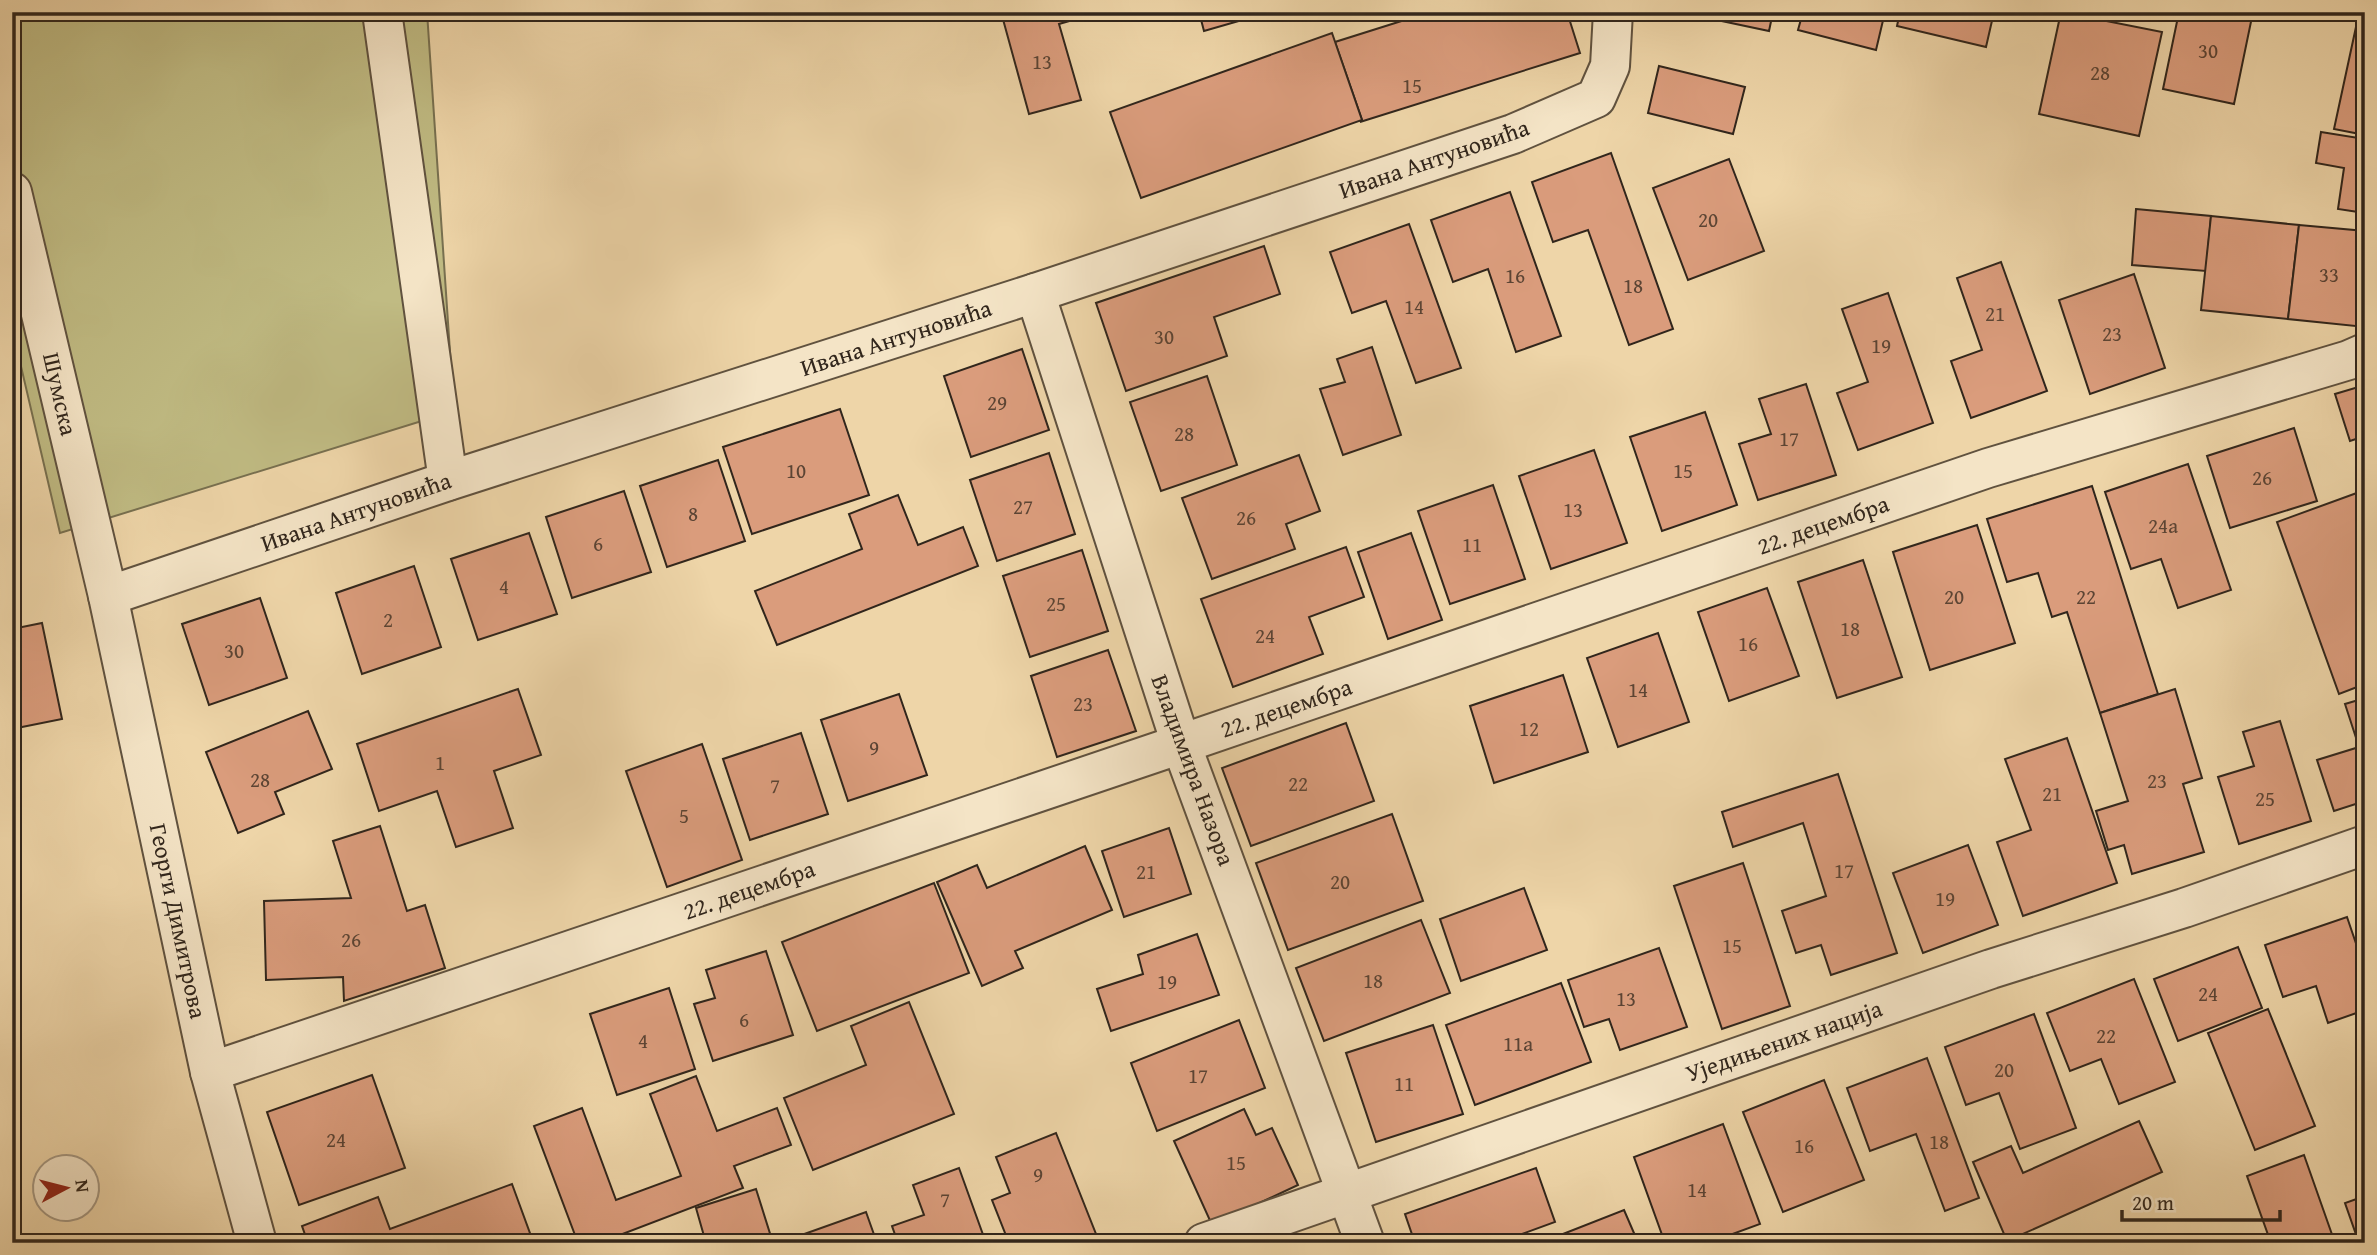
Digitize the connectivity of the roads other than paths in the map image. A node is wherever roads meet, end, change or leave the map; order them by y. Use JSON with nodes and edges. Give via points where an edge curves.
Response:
{"nodes":[{"id":1,"x":382,"y":12,"type":"edge"},
{"id":2,"x":1613,"y":12,"type":"edge"},
{"id":3,"x":12,"y":192,"type":"edge"},
{"id":4,"x":1035,"y":293,"type":"junction"},
{"id":5,"x":2365,"y":353,"type":"edge"},
{"id":6,"x":447,"y":481,"type":"junction"},
{"id":7,"x":108,"y":596,"type":"junction"},
{"id":8,"x":1181,"y":744,"type":"junction"},
{"id":9,"x":2365,"y":845,"type":"edge"},
{"id":10,"x":210,"y":1072,"type":"junction"},
{"id":11,"x":1349,"y":1192,"type":"junction"},
{"id":12,"x":257,"y":1243,"type":"edge"},
{"id":13,"x":1204,"y":1243,"type":"edge"},
{"id":14,"x":1365,"y":1243,"type":"edge"}],
"edges":[{"from":1,"to":6,"type":"street"},
{"from":2,"to":4,"type":"street","name":"Ивана Антуновића","via":[[1611,66],[1596,98],[1513,134]]},
{"from":3,"to":7,"type":"street","name":"Шумска"},
{"from":4,"to":6,"type":"street","name":"Ивана Антуновића"},
{"from":4,"to":8,"type":"street","name":"Владимира Назора"},
{"from":5,"to":8,"type":"street","name":"22. децембра","via":[[1988,468]]},
{"from":6,"to":7,"type":"street","name":"Ивана Антуновића"},
{"from":7,"to":10,"type":"street","name":"Георги Димитрова"},
{"from":8,"to":10,"type":"street","name":"22. децембра"},
{"from":8,"to":11,"type":"street","name":"Владимира Назора"},
{"from":9,"to":11,"type":"street","name":"Уједињених нација","via":[[1991,969]]},
{"from":10,"to":12,"type":"street","name":"Георги Димитрова"},
{"from":11,"to":13,"type":"street","name":"Уједињених нација"},
{"from":11,"to":14,"type":"street","name":"Владимира Назора"}]}
